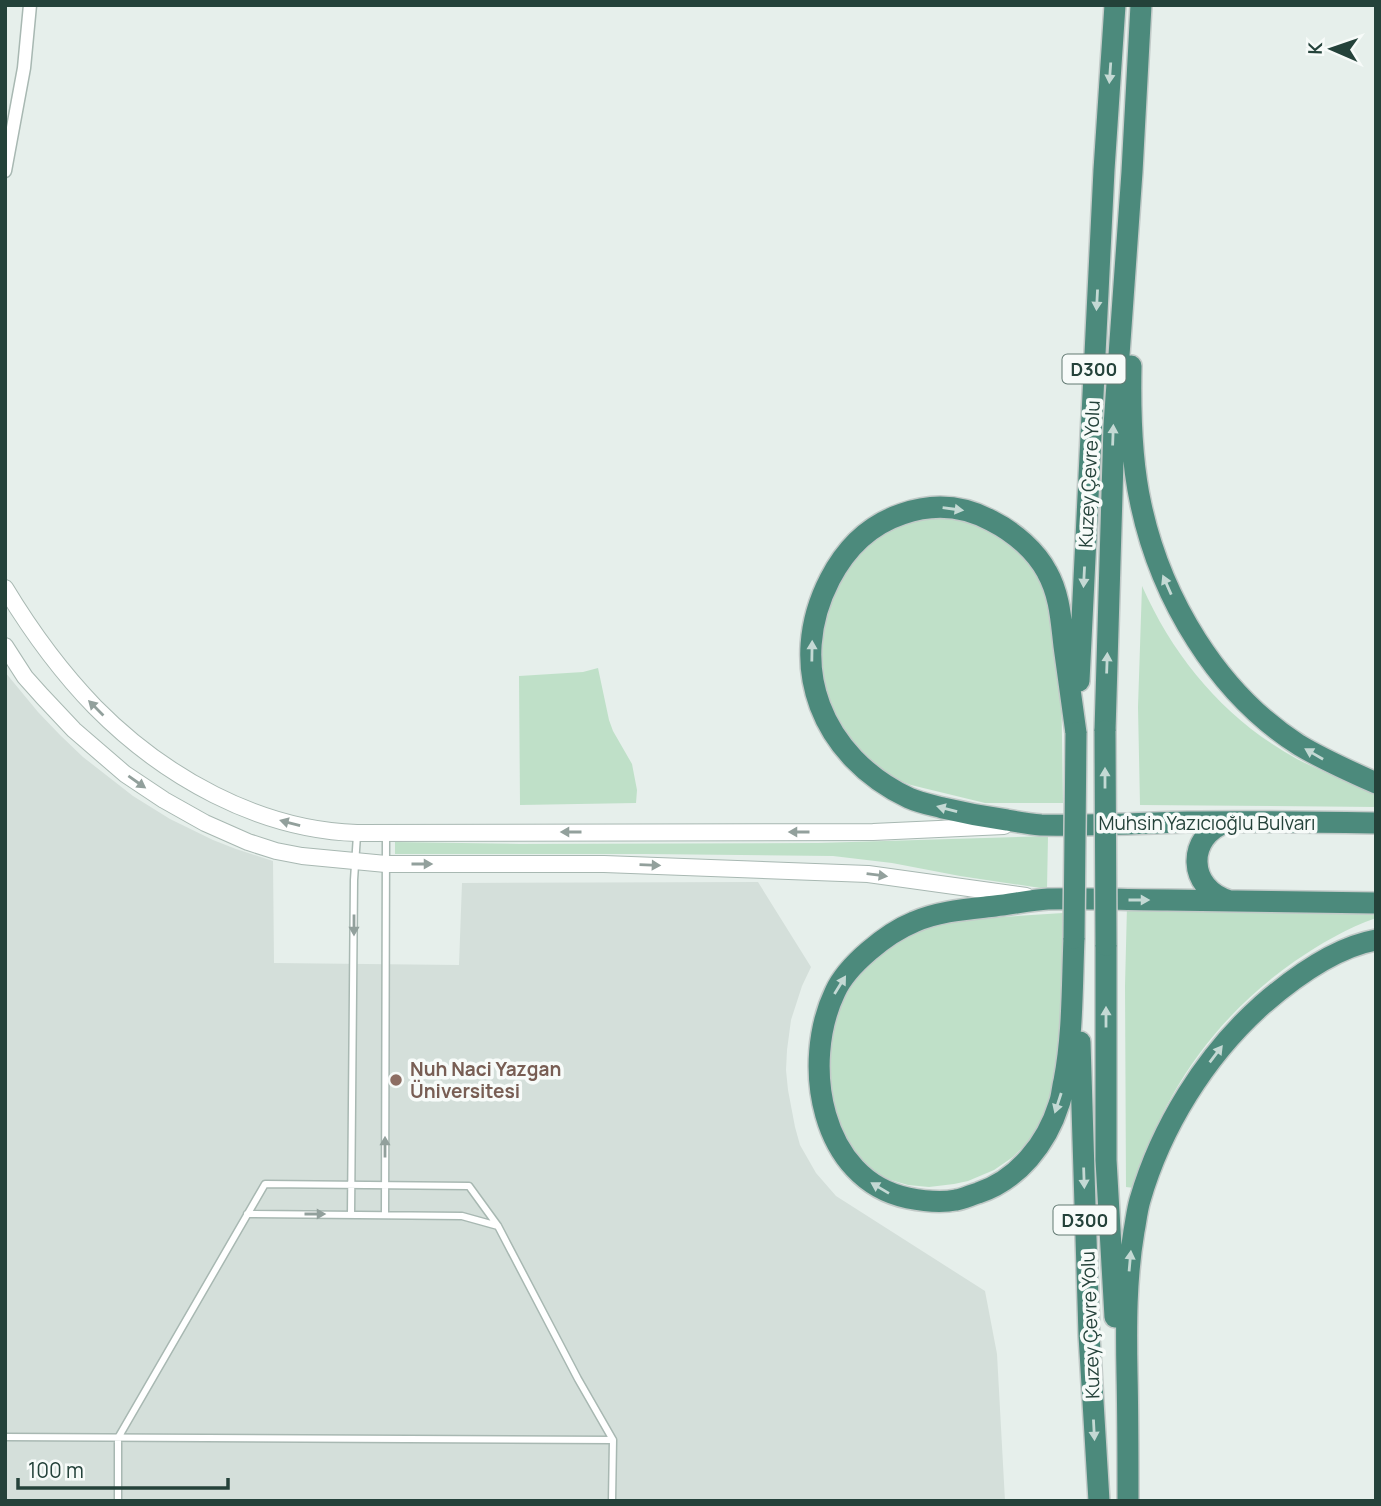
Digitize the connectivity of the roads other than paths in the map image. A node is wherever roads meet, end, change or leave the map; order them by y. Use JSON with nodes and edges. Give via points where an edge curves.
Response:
{"nodes":[{"id":1,"x":30,"y":5,"type":"edge"},
{"id":2,"x":1115,"y":5,"type":"edge"},
{"id":3,"x":1141,"y":5,"type":"edge"},
{"id":4,"x":5,"y":171,"type":"edge"},
{"id":5,"x":1132,"y":172,"type":"junction"},
{"id":6,"x":5,"y":588,"type":"edge"},
{"id":7,"x":5,"y":646,"type":"edge"},
{"id":8,"x":1076,"y":733,"type":"junction"},
{"id":9,"x":1376,"y":783,"type":"edge"},
{"id":10,"x":1227,"y":821,"type":"junction"},
{"id":11,"x":1376,"y":823,"type":"edge"},
{"id":12,"x":1038,"y":825,"type":"junction"},
{"id":13,"x":357,"y":833,"type":"junction"},
{"id":14,"x":386,"y":833,"type":"junction"},
{"id":15,"x":354,"y":860,"type":"junction"},
{"id":16,"x":386,"y":864,"type":"junction"},
{"id":17,"x":1046,"y":899,"type":"junction"},
{"id":18,"x":1230,"y":901,"type":"junction"},
{"id":19,"x":1376,"y":903,"type":"edge"},
{"id":20,"x":1074,"y":938,"type":"junction"},
{"id":21,"x":1376,"y":940,"type":"edge"},
{"id":22,"x":351,"y":1185,"type":"junction"},
{"id":23,"x":385,"y":1185,"type":"junction"},
{"id":24,"x":247,"y":1214,"type":"junction"},
{"id":25,"x":351,"y":1214,"type":"junction"},
{"id":26,"x":385,"y":1215,"type":"junction"},
{"id":27,"x":498,"y":1226,"type":"junction"},
{"id":28,"x":5,"y":1437,"type":"edge"},
{"id":29,"x":118,"y":1438,"type":"junction"},
{"id":30,"x":613,"y":1440,"type":"junction"},
{"id":31,"x":118,"y":1501,"type":"edge"},
{"id":32,"x":612,"y":1501,"type":"edge"},
{"id":33,"x":1098,"y":1501,"type":"edge"},
{"id":34,"x":1126,"y":1501,"type":"edge"}],
"edges":[{"from":1,"to":4,"type":"street"},
{"from":2,"to":8,"type":"highway","name":"Kuzey Çevre Yolu","number":"D300","one_way":true},
{"from":3,"to":5,"type":"highway","name":"Kuzey Çevre Yolu","number":"D300"},
{"from":9,"to":5,"type":"highway","one_way":true,"via":[[1297,744],[1243,699],[1200,644],[1165,581],[1141,504],[1130,412]]},
{"from":34,"to":5,"type":"highway","name":"Kuzey Çevre Yolu","number":"D300","one_way":true,"bridge":true,"via":[[1106,1160],[1105,731],[1114,426]]},
{"from":13,"to":6,"type":"street","one_way":true,"via":[[319,830],[267,817],[163,764],[80,691]]},
{"from":7,"to":15,"type":"street","one_way":true,"via":[[33,687],[74,730],[164,800],[257,845],[302,856]]},
{"from":12,"to":8,"type":"highway","name":"Muhsin Yazıcıoğlu Bulvarı","one_way":true,"via":[[911,799],[868,773],[838,742],[818,704],[811,646],[814,618],[824,591],[853,546],[872,528],[922,507],[978,513],[1004,527],[1047,571],[1058,600]]},
{"from":8,"to":20,"type":"highway","number":"D300","bridge":true},
{"from":10,"to":11,"type":"highway","name":"Muhsin Yazıcıoğlu Bulvarı"},
{"from":10,"to":12,"type":"highway","name":"Muhsin Yazıcıoğlu Bulvarı"},
{"from":10,"to":18,"type":"highway","via":[[1206,835],[1196,858],[1208,889]]},
{"from":12,"to":14,"type":"street","one_way":true,"via":[[873,832]]},
{"from":13,"to":14,"type":"street"},
{"from":13,"to":15,"type":"lane"},
{"from":14,"to":16,"type":"lane"},
{"from":15,"to":16,"type":"street"},
{"from":15,"to":22,"type":"lane","one_way":true},
{"from":16,"to":17,"type":"street","one_way":true,"via":[[604,864],[869,874]]},
{"from":23,"to":16,"type":"lane","one_way":true},
{"from":17,"to":18,"type":"highway","one_way":true},
{"from":20,"to":17,"type":"highway","one_way":true,"via":[[1068,1061],[1059,1104],[1041,1144],[1016,1172],[987,1190],[955,1200],[922,1201],[892,1195],[865,1178],[841,1152],[820,1090],[824,1020],[835,989],[856,962],[914,922],[950,912]]},
{"from":18,"to":19,"type":"highway"},
{"from":20,"to":33,"type":"highway","name":"Kuzey Çevre Yolu","number":"D300","one_way":true},
{"from":34,"to":21,"type":"highway","one_way":true,"via":[[1130,1256],[1139,1201],[1157,1153],[1199,1076],[1247,1018],[1302,974]]},
{"from":22,"to":23,"type":"lane"},
{"from":22,"to":24,"type":"lane","via":[[265,1184]]},
{"from":22,"to":25,"type":"lane"},
{"from":23,"to":26,"type":"lane"},
{"from":23,"to":27,"type":"lane","via":[[469,1186]]},
{"from":24,"to":25,"type":"lane","one_way":true},
{"from":24,"to":29,"type":"lane"},
{"from":25,"to":26,"type":"lane"},
{"from":26,"to":27,"type":"lane","via":[[462,1216]]},
{"from":27,"to":30,"type":"lane"},
{"from":28,"to":29,"type":"lane"},
{"from":29,"to":30,"type":"lane"},
{"from":29,"to":31,"type":"lane"},
{"from":30,"to":32,"type":"lane"}]}
